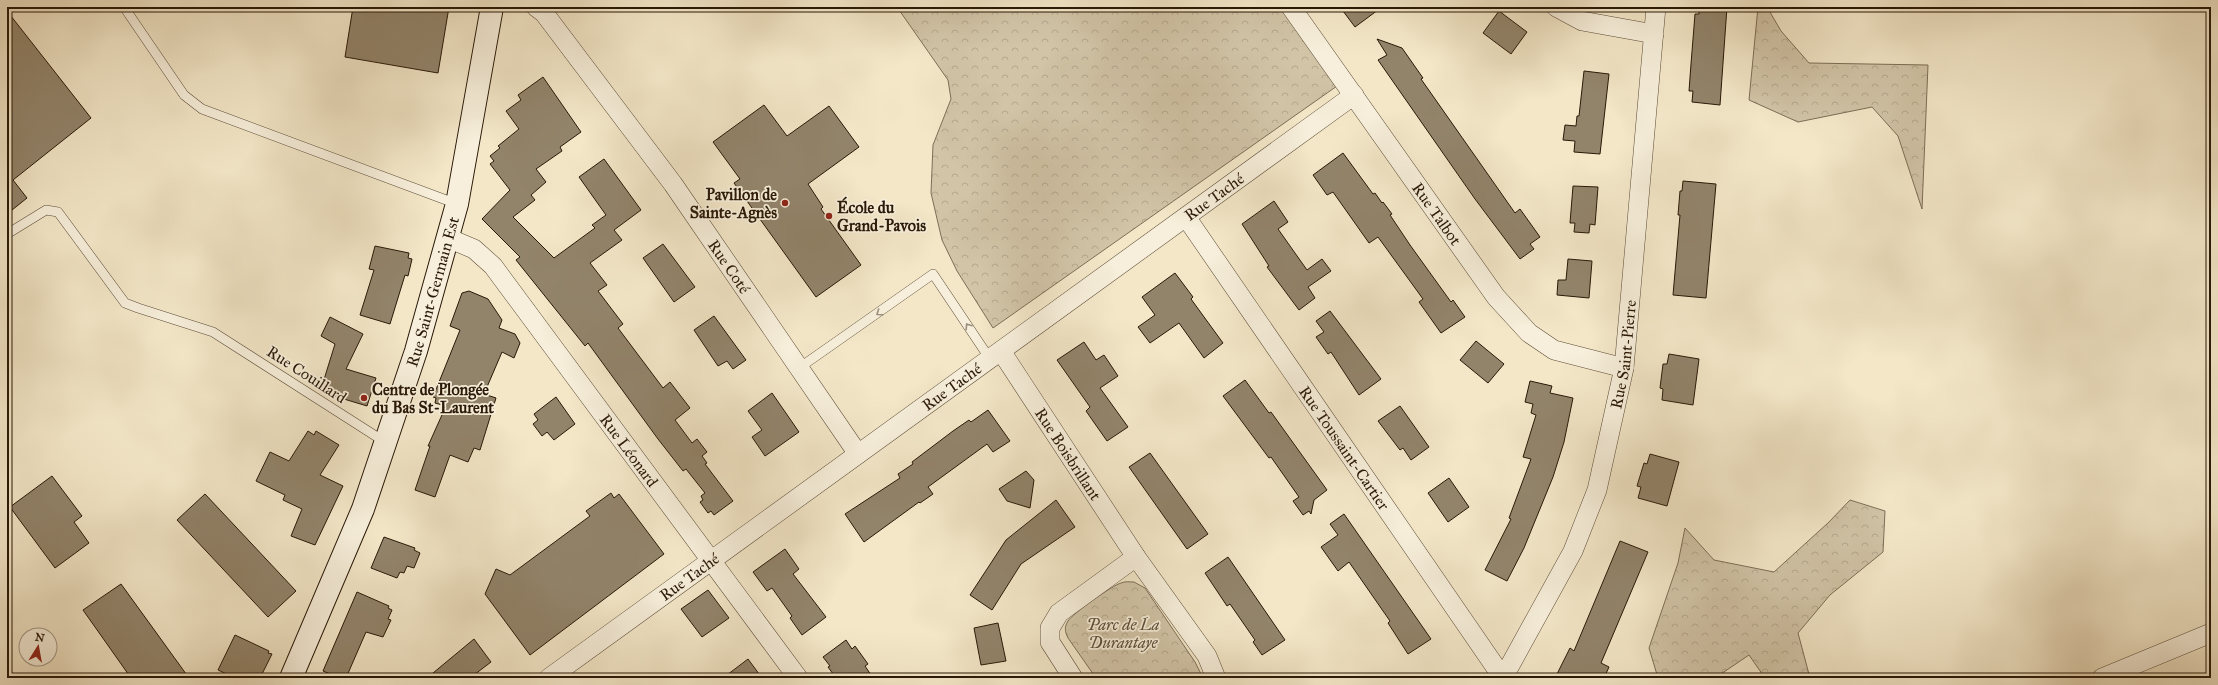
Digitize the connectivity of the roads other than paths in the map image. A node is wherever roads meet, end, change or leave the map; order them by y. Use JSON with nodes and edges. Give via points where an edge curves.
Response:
{"nodes":[{"id":1,"x":124,"y":7,"type":"edge"},
{"id":2,"x":492,"y":7,"type":"edge"},
{"id":3,"x":536,"y":7,"type":"edge"},
{"id":4,"x":1291,"y":7,"type":"edge"},
{"id":5,"x":1556,"y":7,"type":"edge"},
{"id":6,"x":1656,"y":7,"type":"edge"},
{"id":7,"x":1654,"y":34,"type":"junction"},
{"id":8,"x":1354,"y":95,"type":"junction"},
{"id":9,"x":457,"y":204,"type":"junction"},
{"id":10,"x":1186,"y":217,"type":"junction"},
{"id":11,"x":7,"y":234,"type":"edge"},
{"id":12,"x":448,"y":238,"type":"junction"},
{"id":13,"x":995,"y":355,"type":"junction"},
{"id":14,"x":799,"y":368,"type":"junction"},
{"id":15,"x":1624,"y":368,"type":"junction"},
{"id":16,"x":385,"y":442,"type":"junction"},
{"id":17,"x":858,"y":454,"type":"junction"},
{"id":18,"x":1136,"y":557,"type":"junction"},
{"id":19,"x":711,"y":561,"type":"junction"},
{"id":20,"x":2211,"y":633,"type":"edge"},
{"id":21,"x":291,"y":678,"type":"edge"},
{"id":22,"x":549,"y":678,"type":"edge"},
{"id":23,"x":798,"y":678,"type":"edge"},
{"id":24,"x":1073,"y":678,"type":"edge"},
{"id":25,"x":1216,"y":678,"type":"edge"},
{"id":26,"x":1503,"y":678,"type":"edge"},
{"id":27,"x":2102,"y":678,"type":"edge"}],
"edges":[{"from":1,"to":9,"type":"lane","via":[[184,94],[202,109]]},
{"from":2,"to":9,"type":"street","name":"Rue Saint-Germain Est"},
{"from":3,"to":14,"type":"street","name":"Rue Coté","via":[[544,13],[673,184]]},
{"from":4,"to":8,"type":"street","name":"Rue Talbot"},
{"from":5,"to":7,"type":"street","via":[[1582,21]]},
{"from":6,"to":7,"type":"street","name":"Rue Saint-Pierre"},
{"from":7,"to":15,"type":"street","name":"Rue Saint-Pierre"},
{"from":8,"to":10,"type":"street","name":"Rue Taché"},
{"from":8,"to":15,"type":"street","name":"Rue Talbot","via":[[1496,297],[1528,333],[1554,350]]},
{"from":9,"to":12,"type":"street","name":"Rue Saint-Germain Est"},
{"from":10,"to":13,"type":"street","name":"Rue Taché"},
{"from":10,"to":26,"type":"street","name":"Rue Toussaint-Cartier"},
{"from":11,"to":16,"type":"lane","name":"Rue Couillard","via":[[46,210],[58,212],[125,302],[159,316],[212,332]]},
{"from":12,"to":16,"type":"street","name":"Rue Saint-Germain Est","via":[[416,351]]},
{"from":12,"to":19,"type":"street","name":"Rue Léonard","via":[[474,249],[494,266]]},
{"from":13,"to":14,"type":"lane","one_way":true,"via":[[933,274]]},
{"from":13,"to":17,"type":"street","name":"Rue Taché"},
{"from":13,"to":18,"type":"street","name":"Rue Boisbrillant"},
{"from":14,"to":17,"type":"street","name":"Rue Coté"},
{"from":15,"to":26,"type":"street","name":"Rue Saint-Pierre","via":[[1597,490],[1573,551]]},
{"from":16,"to":21,"type":"street","name":"Rue Saint-Germain Est","via":[[363,510]]},
{"from":17,"to":19,"type":"street","name":"Rue Taché"},
{"from":18,"to":24,"type":"street","via":[[1059,613],[1050,628],[1050,642]]},
{"from":18,"to":25,"type":"street","name":"Rue Boisbrillant","via":[[1207,656]]},
{"from":19,"to":22,"type":"street","name":"Rue Taché"},
{"from":19,"to":23,"type":"street","name":"Rue Léonard"},
{"from":20,"to":27,"type":"street"}]}
